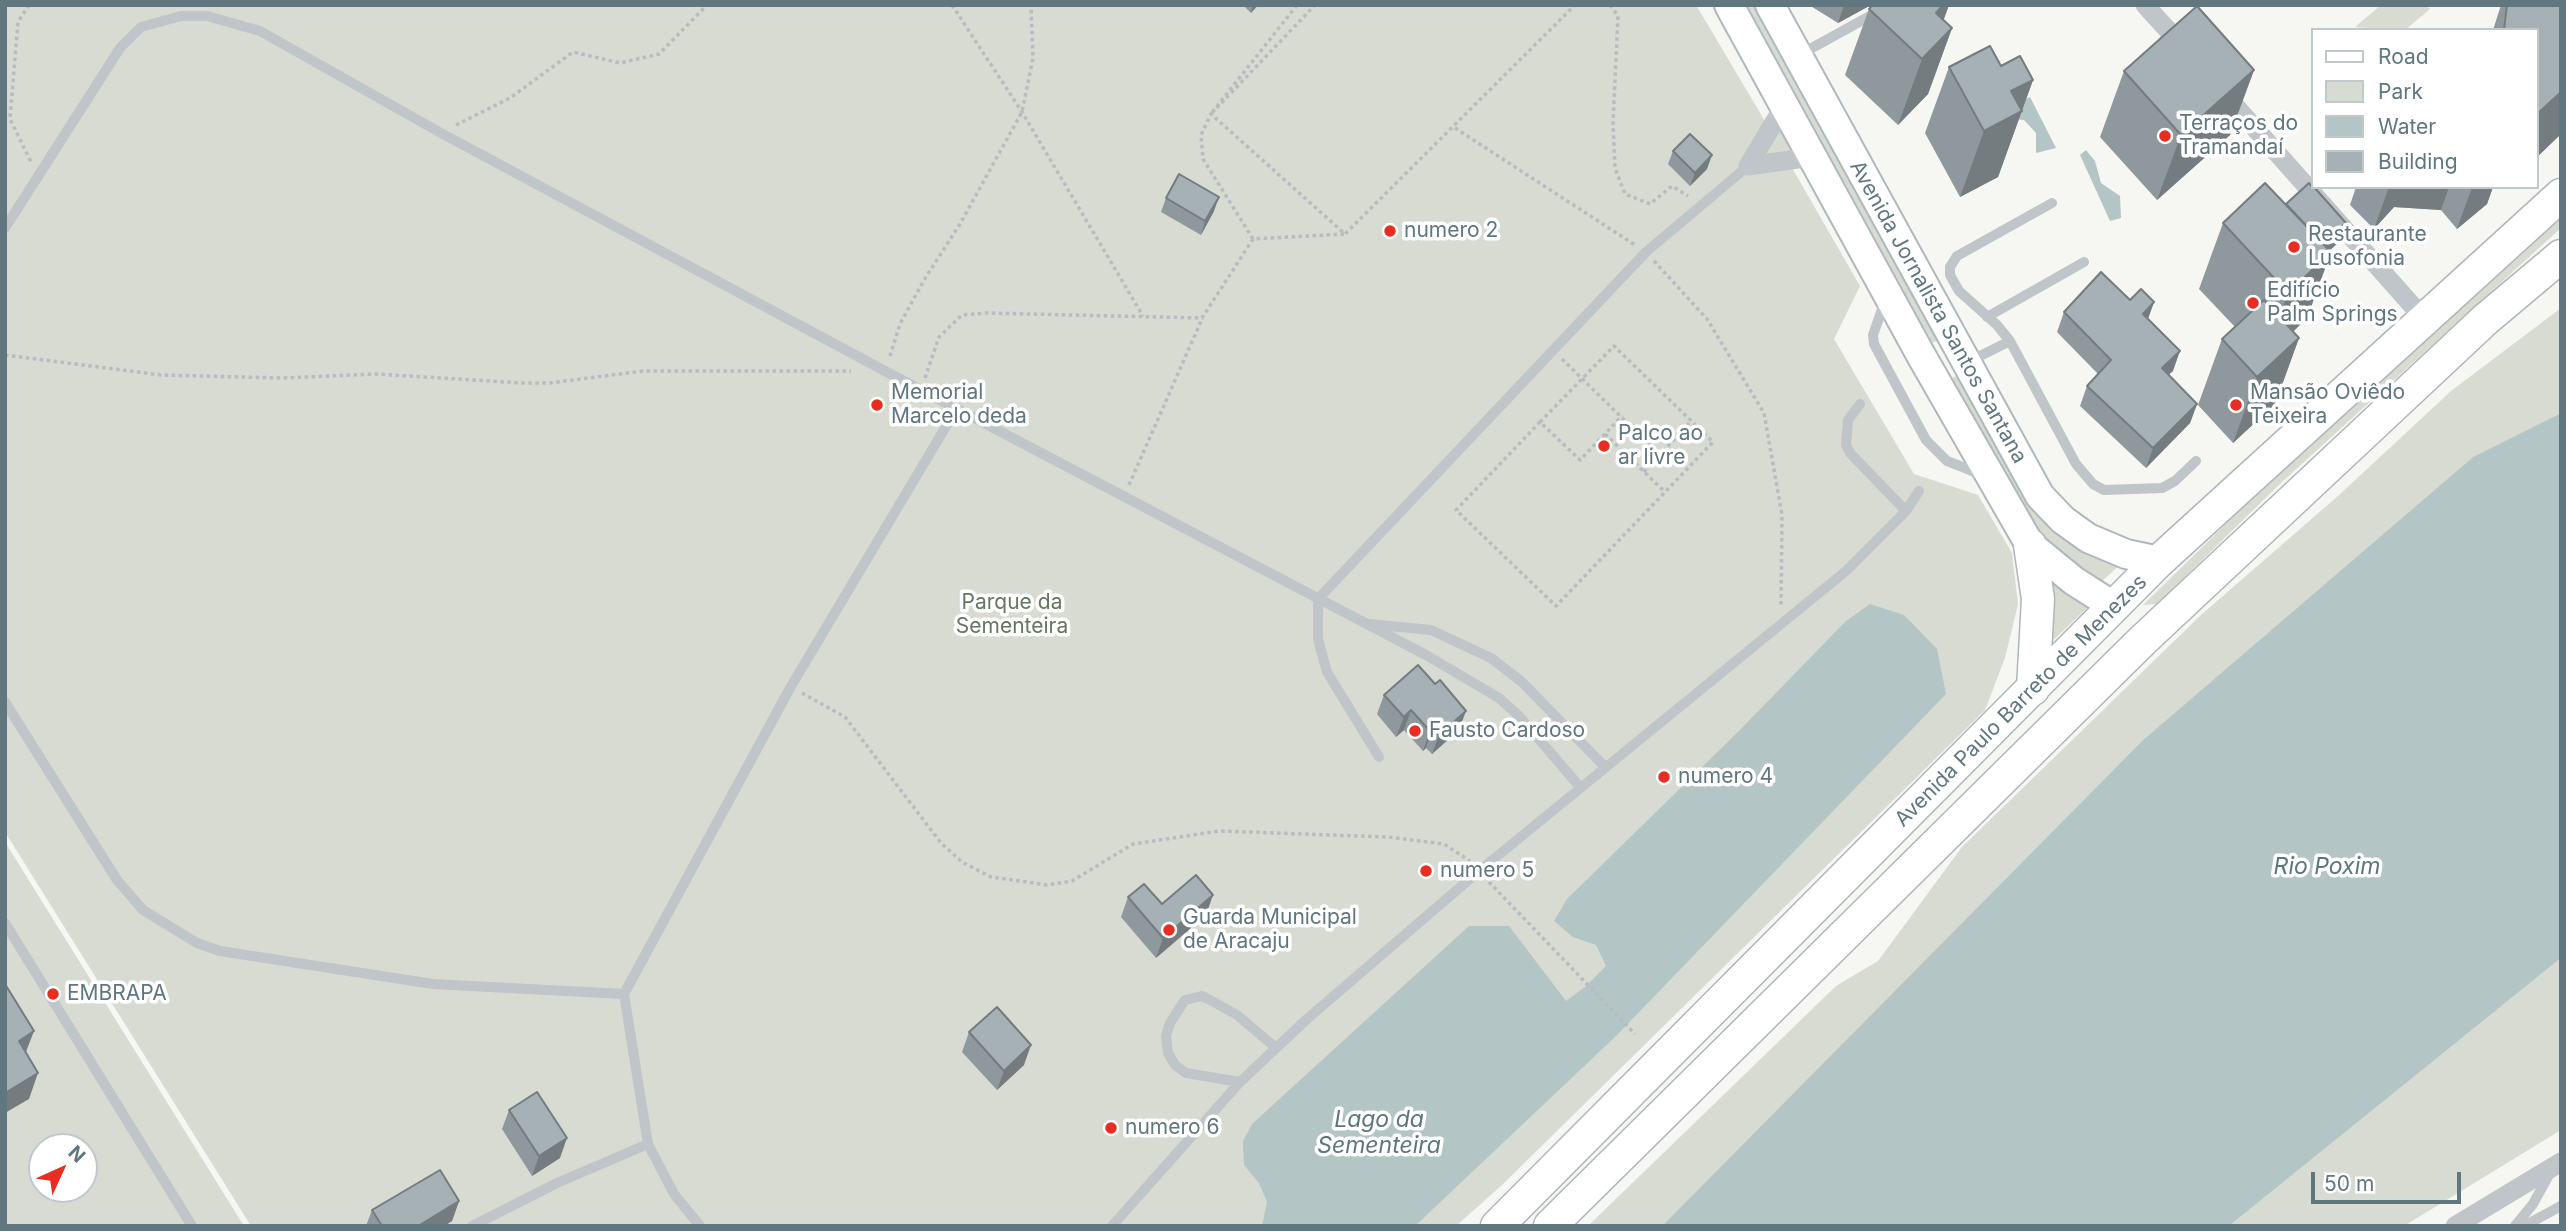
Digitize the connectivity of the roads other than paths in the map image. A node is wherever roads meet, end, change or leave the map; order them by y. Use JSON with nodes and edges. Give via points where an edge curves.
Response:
{"nodes":[{"id":1,"x":1729,"y":5,"type":"edge"},
{"id":2,"x":1770,"y":5,"type":"edge"},
{"id":3,"x":1890,"y":5,"type":"edge"},
{"id":4,"x":2146,"y":5,"type":"edge"},
{"id":5,"x":1798,"y":56,"type":"junction"},
{"id":6,"x":1784,"y":106,"type":"junction"},
{"id":7,"x":1812,"y":157,"type":"junction"},
{"id":8,"x":1748,"y":166,"type":"junction"},
{"id":9,"x":2561,"y":195,"type":"edge"},
{"id":10,"x":2052,"y":203,"type":"dead end"},
{"id":11,"x":5,"y":228,"type":"edge"},
{"id":12,"x":2561,"y":256,"type":"edge"},
{"id":13,"x":2084,"y":262,"type":"dead end"},
{"id":14,"x":1888,"y":294,"type":"junction"},
{"id":15,"x":1987,"y":317,"type":"junction"},
{"id":16,"x":2426,"y":321,"type":"junction"},
{"id":17,"x":2010,"y":341,"type":"junction"},
{"id":18,"x":1922,"y":357,"type":"junction"},
{"id":19,"x":1966,"y":362,"type":"junction"},
{"id":20,"x":1860,"y":404,"type":"dead end"},
{"id":21,"x":957,"y":408,"type":"junction"},
{"id":22,"x":2196,"y":461,"type":"dead end"},
{"id":23,"x":1991,"y":478,"type":"junction"},
{"id":24,"x":1919,"y":491,"type":"dead end"},
{"id":25,"x":1906,"y":511,"type":"junction"},
{"id":26,"x":2029,"y":544,"type":"junction"},
{"id":27,"x":2159,"y":561,"type":"junction"},
{"id":28,"x":1318,"y":598,"type":"junction"},
{"id":29,"x":2115,"y":607,"type":"junction"},
{"id":30,"x":2164,"y":621,"type":"junction"},
{"id":31,"x":1365,"y":623,"type":"junction"},
{"id":32,"x":2033,"y":689,"type":"junction"},
{"id":33,"x":5,"y":702,"type":"edge"},
{"id":34,"x":1379,"y":757,"type":"dead end"},
{"id":35,"x":1605,"y":767,"type":"junction"},
{"id":36,"x":1580,"y":787,"type":"junction"},
{"id":37,"x":5,"y":923,"type":"edge"},
{"id":38,"x":624,"y":994,"type":"junction"},
{"id":39,"x":1275,"y":1047,"type":"junction"},
{"id":40,"x":1240,"y":1082,"type":"junction"},
{"id":41,"x":648,"y":1144,"type":"junction"},
{"id":42,"x":2557,"y":1164,"type":"edge"},
{"id":43,"x":2561,"y":1206,"type":"edge"},
{"id":44,"x":192,"y":1226,"type":"edge"},
{"id":45,"x":472,"y":1226,"type":"edge"},
{"id":46,"x":700,"y":1226,"type":"edge"},
{"id":47,"x":1112,"y":1226,"type":"edge"},
{"id":48,"x":1497,"y":1226,"type":"edge"},
{"id":49,"x":1550,"y":1226,"type":"edge"},
{"id":50,"x":2455,"y":1226,"type":"edge"},
{"id":51,"x":2515,"y":1226,"type":"edge"},
{"id":52,"x":2524,"y":1226,"type":"edge"}],
"edges":[{"from":1,"to":6,"type":"main road","name":"Avenida Jornalista Santos Santana"},
{"from":2,"to":5,"type":"main road","name":"Avenida Jornalista Santos Santana"},
{"from":3,"to":5,"type":"lane"},
{"from":4,"to":16,"type":"street"},
{"from":5,"to":19,"type":"main road","name":"Avenida Jornalista Santos Santana"},
{"from":6,"to":7,"type":"main road","name":"Avenida Jornalista Santos Santana"},
{"from":6,"to":8,"type":"street"},
{"from":7,"to":8,"type":"street"},
{"from":7,"to":14,"type":"main road","name":"Avenida Jornalista Santos Santana"},
{"from":8,"to":28,"type":"lane","via":[[1646,252]]},
{"from":9,"to":16,"type":"main road","name":"Avenida Paulo Barreto de Menezes"},
{"from":10,"to":15,"type":"lane","via":[[1957,256],[1950,275],[1959,291]]},
{"from":11,"to":21,"type":"lane","via":[[120,48],[141,27],[181,16],[207,16],[260,31],[441,133]]},
{"from":12,"to":30,"type":"main road","name":"Avenida Paulo Barreto de Menezes","via":[[2486,319]]},
{"from":13,"to":15,"type":"lane"},
{"from":14,"to":18,"type":"main road","name":"Avenida Jornalista Santos Santana"},
{"from":14,"to":23,"type":"lane","via":[[1874,344],[1926,440],[1947,461]]},
{"from":15,"to":17,"type":"lane"},
{"from":16,"to":27,"type":"main road","name":"Avenida Paulo Barreto de Menezes"},
{"from":17,"to":19,"type":"lane"},
{"from":17,"to":22,"type":"lane","via":[[2076,464],[2093,484],[2114,491],[2162,488]]},
{"from":18,"to":19,"type":"main road","via":[[1945,373]]},
{"from":18,"to":23,"type":"main road","name":"Avenida Jornalista Santos Santana"},
{"from":19,"to":27,"type":"main road","name":"Avenida Jornalista Santos Santana","via":[[2049,506],[2088,538],[2126,554]]},
{"from":20,"to":25,"type":"lane","via":[[1848,420],[1846,444]]},
{"from":21,"to":28,"type":"lane"},
{"from":21,"to":38,"type":"lane","via":[[790,688]]},
{"from":23,"to":26,"type":"main road","name":"Avenida Jornalista Santos Santana"},
{"from":24,"to":25,"type":"lane"},
{"from":25,"to":35,"type":"lane","via":[[1846,571]]},
{"from":26,"to":29,"type":"main road"},
{"from":26,"to":32,"type":"main road","via":[[2038,598]]},
{"from":27,"to":29,"type":"main road","name":"Avenida Paulo Barreto de Menezes"},
{"from":28,"to":31,"type":"lane"},
{"from":28,"to":34,"type":"lane","via":[[1318,639],[1327,672]]},
{"from":29,"to":30,"type":"main road"},
{"from":29,"to":32,"type":"main road","name":"Avenida Paulo Barreto de Menezes"},
{"from":30,"to":49,"type":"main road","name":"Avenida Paulo Barreto de Menezes"},
{"from":31,"to":35,"type":"lane","via":[[1430,630],[1491,658],[1522,682]]},
{"from":31,"to":36,"type":"lane","via":[[1499,698]]},
{"from":32,"to":48,"type":"main road","name":"Avenida Paulo Barreto de Menezes"},
{"from":33,"to":38,"type":"lane","via":[[117,880],[143,910],[197,943],[220,951],[433,984]]},
{"from":35,"to":36,"type":"lane"},
{"from":36,"to":39,"type":"lane"},
{"from":37,"to":44,"type":"lane"},
{"from":38,"to":41,"type":"lane"},
{"from":39,"to":40,"type":"lane"},
{"from":39,"to":40,"type":"lane","via":[[1212,1001],[1202,996],[1185,1000],[1166,1036],[1175,1065],[1186,1073]]},
{"from":40,"to":47,"type":"lane"},
{"from":41,"to":45,"type":"lane"},
{"from":41,"to":46,"type":"lane","via":[[674,1194]]},
{"from":42,"to":50,"type":"street"},
{"from":42,"to":51,"type":"lane"},
{"from":43,"to":52,"type":"lane"}]}
